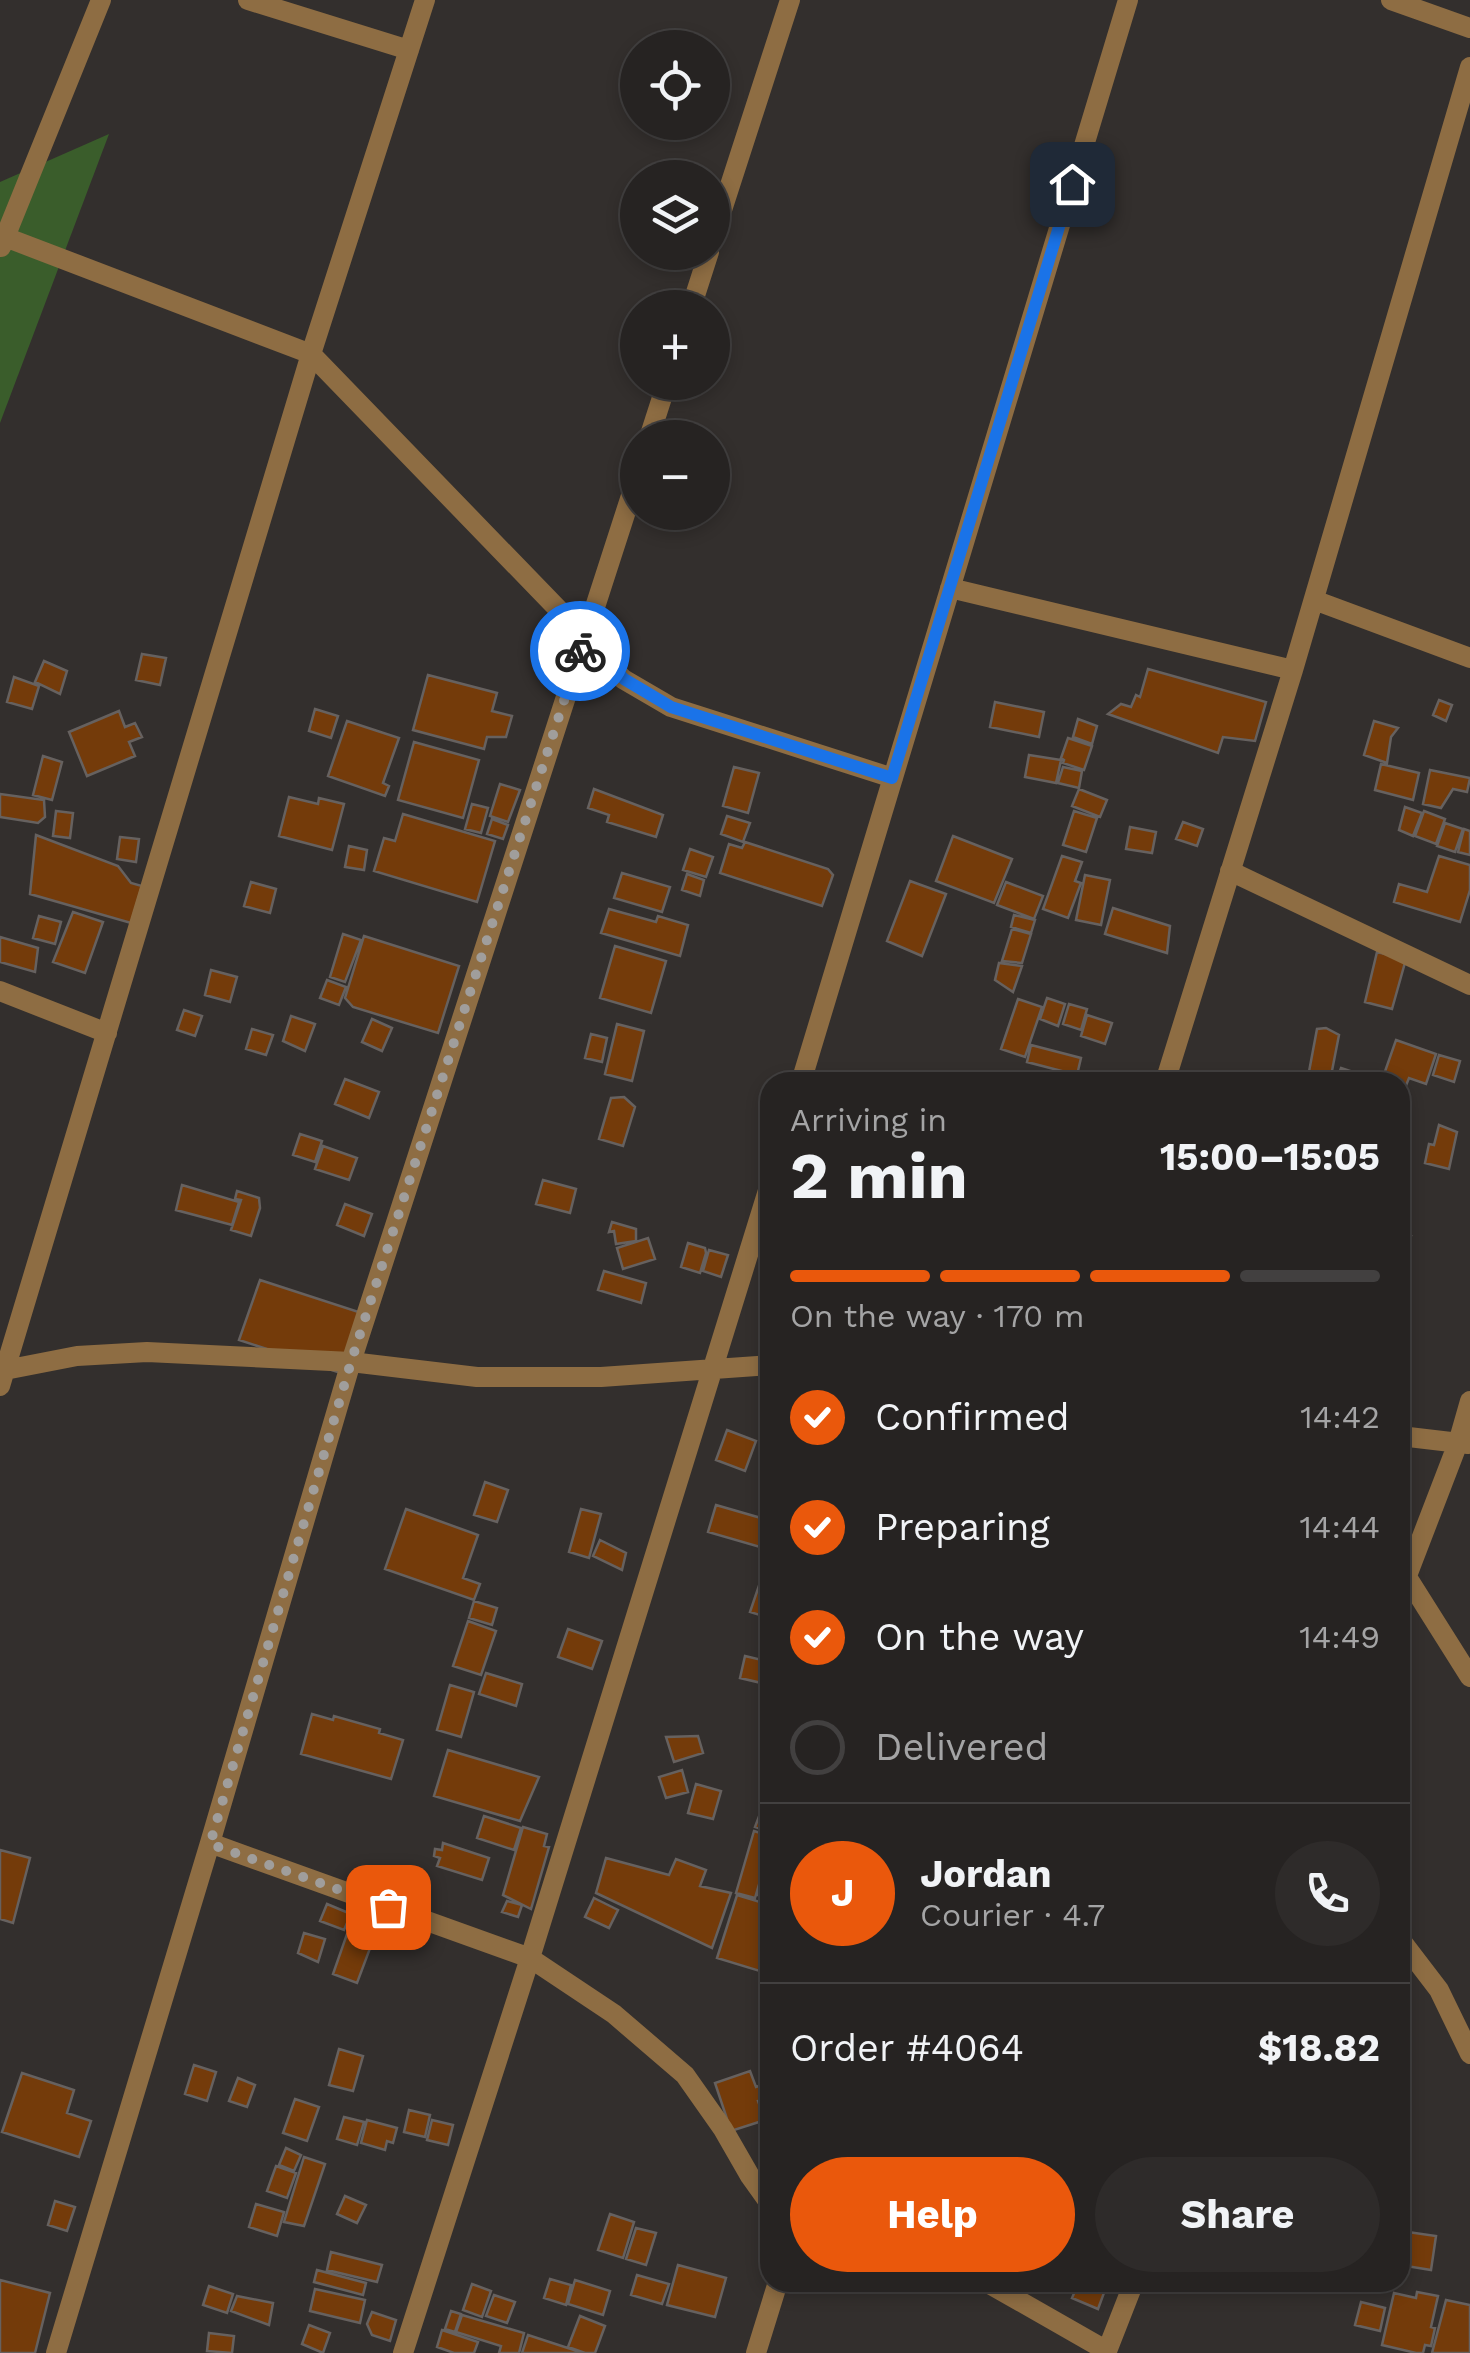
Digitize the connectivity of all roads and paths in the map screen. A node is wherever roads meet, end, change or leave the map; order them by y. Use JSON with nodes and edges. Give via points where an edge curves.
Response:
{"nodes":[{"id":1,"x":101,"y":0,"type":"edge"},
{"id":2,"x":248,"y":0,"type":"edge"},
{"id":3,"x":425,"y":0,"type":"edge"},
{"id":4,"x":790,"y":0,"type":"edge"},
{"id":5,"x":1128,"y":0,"type":"edge"},
{"id":6,"x":1391,"y":0,"type":"edge"},
{"id":7,"x":1470,"y":28,"type":"edge"},
{"id":8,"x":410,"y":50,"type":"junction"},
{"id":9,"x":1470,"y":67,"type":"edge"},
{"id":10,"x":730,"y":185,"type":"edge"},
{"id":11,"x":2,"y":243,"type":"edge"},
{"id":12,"x":311,"y":354,"type":"junction"},
{"id":13,"x":620,"y":529,"type":"edge"},
{"id":14,"x":950,"y":588,"type":"junction"},
{"id":15,"x":1314,"y":600,"type":"junction"},
{"id":16,"x":585,"y":636,"type":"junction"},
{"id":17,"x":1470,"y":658,"type":"edge"},
{"id":18,"x":1293,"y":670,"type":"junction"},
{"id":19,"x":892,"y":778,"type":"junction"},
{"id":20,"x":1230,"y":871,"type":"junction"},
{"id":21,"x":1470,"y":984,"type":"edge"},
{"id":22,"x":0,"y":991,"type":"edge"},
{"id":23,"x":107,"y":1033,"type":"junction"},
{"id":24,"x":804,"y":1072,"type":"edge"},
{"id":25,"x":1168,"y":1072,"type":"edge"},
{"id":26,"x":760,"y":1217,"type":"edge"},
{"id":27,"x":351,"y":1362,"type":"junction"},
{"id":28,"x":760,"y":1366,"type":"edge"},
{"id":29,"x":714,"y":1368,"type":"junction"},
{"id":30,"x":2,"y":1375,"type":"edge"},
{"id":31,"x":1470,"y":1401,"type":"edge"},
{"id":32,"x":1410,"y":1437,"type":"edge"},
{"id":33,"x":1464,"y":1443,"type":"edge"},
{"id":34,"x":1410,"y":1570,"type":"edge"},
{"id":35,"x":1410,"y":1596,"type":"edge"},
{"id":36,"x":1470,"y":1677,"type":"edge"},
{"id":37,"x":210,"y":1844,"type":"junction"},
{"id":38,"x":1410,"y":1952,"type":"edge"},
{"id":39,"x":530,"y":1958,"type":"junction"},
{"id":40,"x":1470,"y":2054,"type":"edge"},
{"id":41,"x":760,"y":2190,"type":"edge"},
{"id":42,"x":775,"y":2292,"type":"edge"},
{"id":43,"x":1003,"y":2292,"type":"edge"},
{"id":44,"x":1130,"y":2292,"type":"edge"},
{"id":45,"x":56,"y":2353,"type":"edge"},
{"id":46,"x":403,"y":2353,"type":"edge"},
{"id":47,"x":756,"y":2353,"type":"edge"}],
"edges":[{"from":1,"to":11,"type":"street"},
{"from":2,"to":8,"type":"street"},
{"from":3,"to":8,"type":"street"},
{"from":4,"to":10,"type":"street"},
{"from":5,"to":14,"type":"street"},
{"from":6,"to":7,"type":"street"},
{"from":8,"to":12,"type":"street"},
{"from":9,"to":15,"type":"street"},
{"from":11,"to":12,"type":"street"},
{"from":12,"to":16,"type":"street"},
{"from":12,"to":23,"type":"street"},
{"from":13,"to":16,"type":"street"},
{"from":14,"to":18,"type":"street"},
{"from":14,"to":19,"type":"street"},
{"from":15,"to":17,"type":"street"},
{"from":15,"to":18,"type":"street"},
{"from":16,"to":19,"type":"street","via":[[624,679],[671,707]]},
{"from":16,"to":27,"type":"street"},
{"from":18,"to":20,"type":"street"},
{"from":19,"to":24,"type":"street"},
{"from":20,"to":21,"type":"street"},
{"from":20,"to":25,"type":"street"},
{"from":22,"to":23,"type":"street"},
{"from":23,"to":30,"type":"street"},
{"from":26,"to":29,"type":"street"},
{"from":27,"to":29,"type":"street","via":[[478,1377]]},
{"from":27,"to":30,"type":"street","via":[[147,1352],[76,1356]]},
{"from":27,"to":37,"type":"street"},
{"from":28,"to":29,"type":"street"},
{"from":29,"to":39,"type":"street"},
{"from":31,"to":33,"type":"street"},
{"from":32,"to":33,"type":"street"},
{"from":33,"to":34,"type":"street"},
{"from":35,"to":36,"type":"street"},
{"from":37,"to":39,"type":"street"},
{"from":37,"to":45,"type":"street"},
{"from":38,"to":40,"type":"street","via":[[1439,1990]]},
{"from":39,"to":41,"type":"street","via":[[614,2014],[685,2075]]},
{"from":39,"to":46,"type":"street"},
{"from":42,"to":47,"type":"street"},
{"from":43,"to":44,"type":"street","via":[[1106,2351]]}]}
